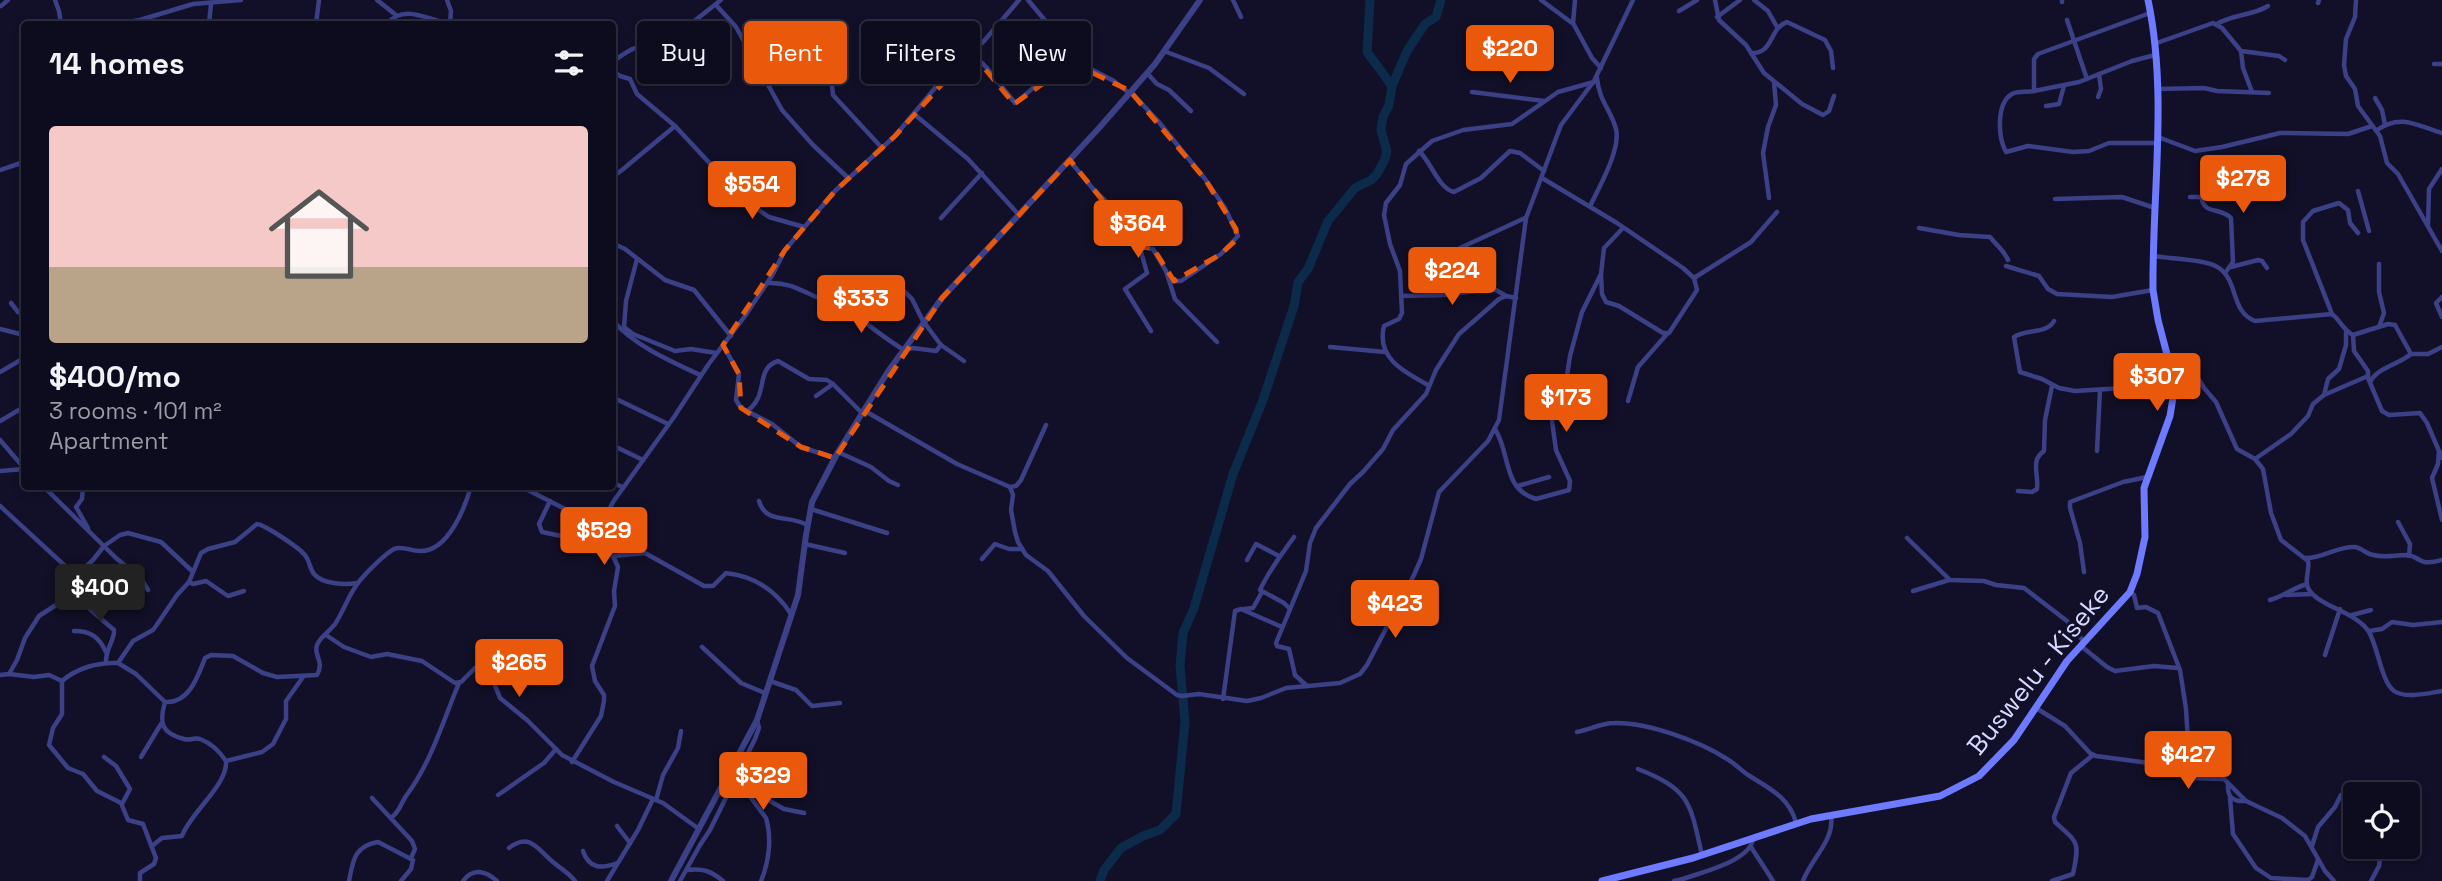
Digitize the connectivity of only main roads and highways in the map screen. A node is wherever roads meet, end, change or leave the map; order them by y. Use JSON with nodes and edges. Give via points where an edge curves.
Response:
{"nodes":[{"id":1,"x":2148,"y":0,"type":"edge"},
{"id":2,"x":1602,"y":881,"type":"edge"}],
"edges":[{"from":1,"to":2,"type":"main road","name":"Buswelu - Kiseke","via":[[2157,89],[2153,290],[2175,385],[2170,416],[2143,498],[2145,537],[2130,592],[2067,661],[2014,740],[1979,776],[1940,796],[1796,823],[1702,855]]}]}
